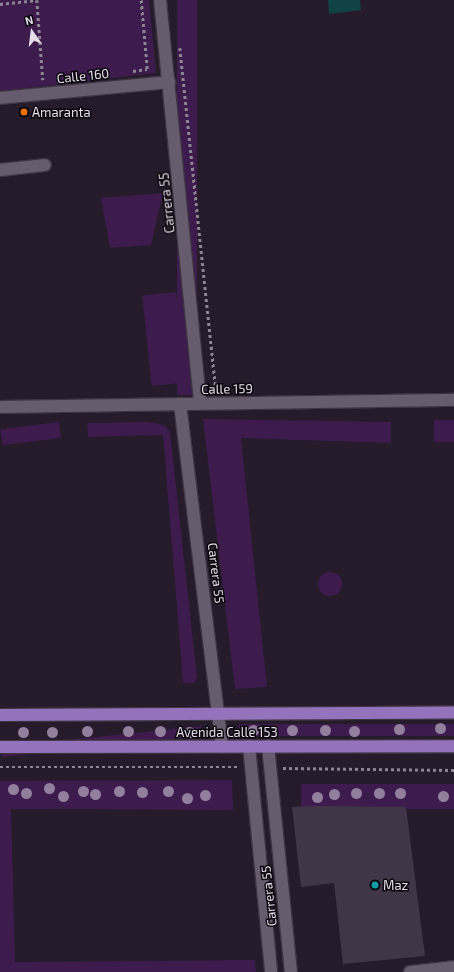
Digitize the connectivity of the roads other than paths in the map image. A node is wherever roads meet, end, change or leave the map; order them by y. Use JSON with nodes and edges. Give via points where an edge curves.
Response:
{"nodes":[{"id":1,"x":160,"y":0,"type":"edge"},
{"id":2,"x":169,"y":82,"type":"junction"},
{"id":3,"x":0,"y":98,"type":"edge"},
{"id":4,"x":44,"y":165,"type":"dead end"},
{"id":5,"x":0,"y":170,"type":"edge"},
{"id":6,"x":454,"y":400,"type":"edge"},
{"id":7,"x":200,"y":403,"type":"junction"},
{"id":8,"x":180,"y":404,"type":"junction"},
{"id":9,"x":0,"y":407,"type":"edge"},
{"id":10,"x":219,"y":714,"type":"junction"},
{"id":11,"x":454,"y":714,"type":"edge"},
{"id":12,"x":0,"y":715,"type":"edge"},
{"id":13,"x":222,"y":746,"type":"junction"},
{"id":14,"x":248,"y":746,"type":"junction"},
{"id":15,"x":268,"y":746,"type":"junction"},
{"id":16,"x":454,"y":746,"type":"edge"},
{"id":17,"x":0,"y":747,"type":"edge"},
{"id":18,"x":274,"y":813,"type":"junction"},
{"id":19,"x":255,"y":815,"type":"junction"},
{"id":20,"x":454,"y":967,"type":"edge"},
{"id":21,"x":271,"y":972,"type":"edge"},
{"id":22,"x":291,"y":972,"type":"edge"},
{"id":23,"x":410,"y":972,"type":"edge"}],
"edges":[{"from":1,"to":2,"type":"street","name":"Carrera 55"},
{"from":2,"to":3,"type":"street","name":"Calle 160"},
{"from":2,"to":7,"type":"street","name":"Carrera 55"},
{"from":4,"to":5,"type":"street"},
{"from":6,"to":7,"type":"street","name":"Calle 159"},
{"from":7,"to":8,"type":"street","name":"Calle 159"},
{"from":8,"to":9,"type":"street","name":"Calle 159"},
{"from":8,"to":10,"type":"street","name":"Carrera 55"},
{"from":10,"to":11,"type":"main road","name":"Avenida Calle 153"},
{"from":10,"to":12,"type":"main road","name":"Avenida Calle 153"},
{"from":10,"to":13,"type":"street","name":"Carrera 55"},
{"from":13,"to":14,"type":"main road","name":"Avenida Calle 153"},
{"from":13,"to":17,"type":"main road","name":"Avenida Calle 153"},
{"from":14,"to":15,"type":"main road","name":"Avenida Calle 153"},
{"from":14,"to":19,"type":"street","name":"Carrera 55"},
{"from":15,"to":16,"type":"main road","name":"Avenida Calle 153"},
{"from":15,"to":18,"type":"street","name":"Carrera 55"},
{"from":18,"to":19,"type":"street"},
{"from":18,"to":22,"type":"street","name":"Carrera 55"},
{"from":19,"to":21,"type":"street","name":"Carrera 55"},
{"from":20,"to":23,"type":"street"}]}
